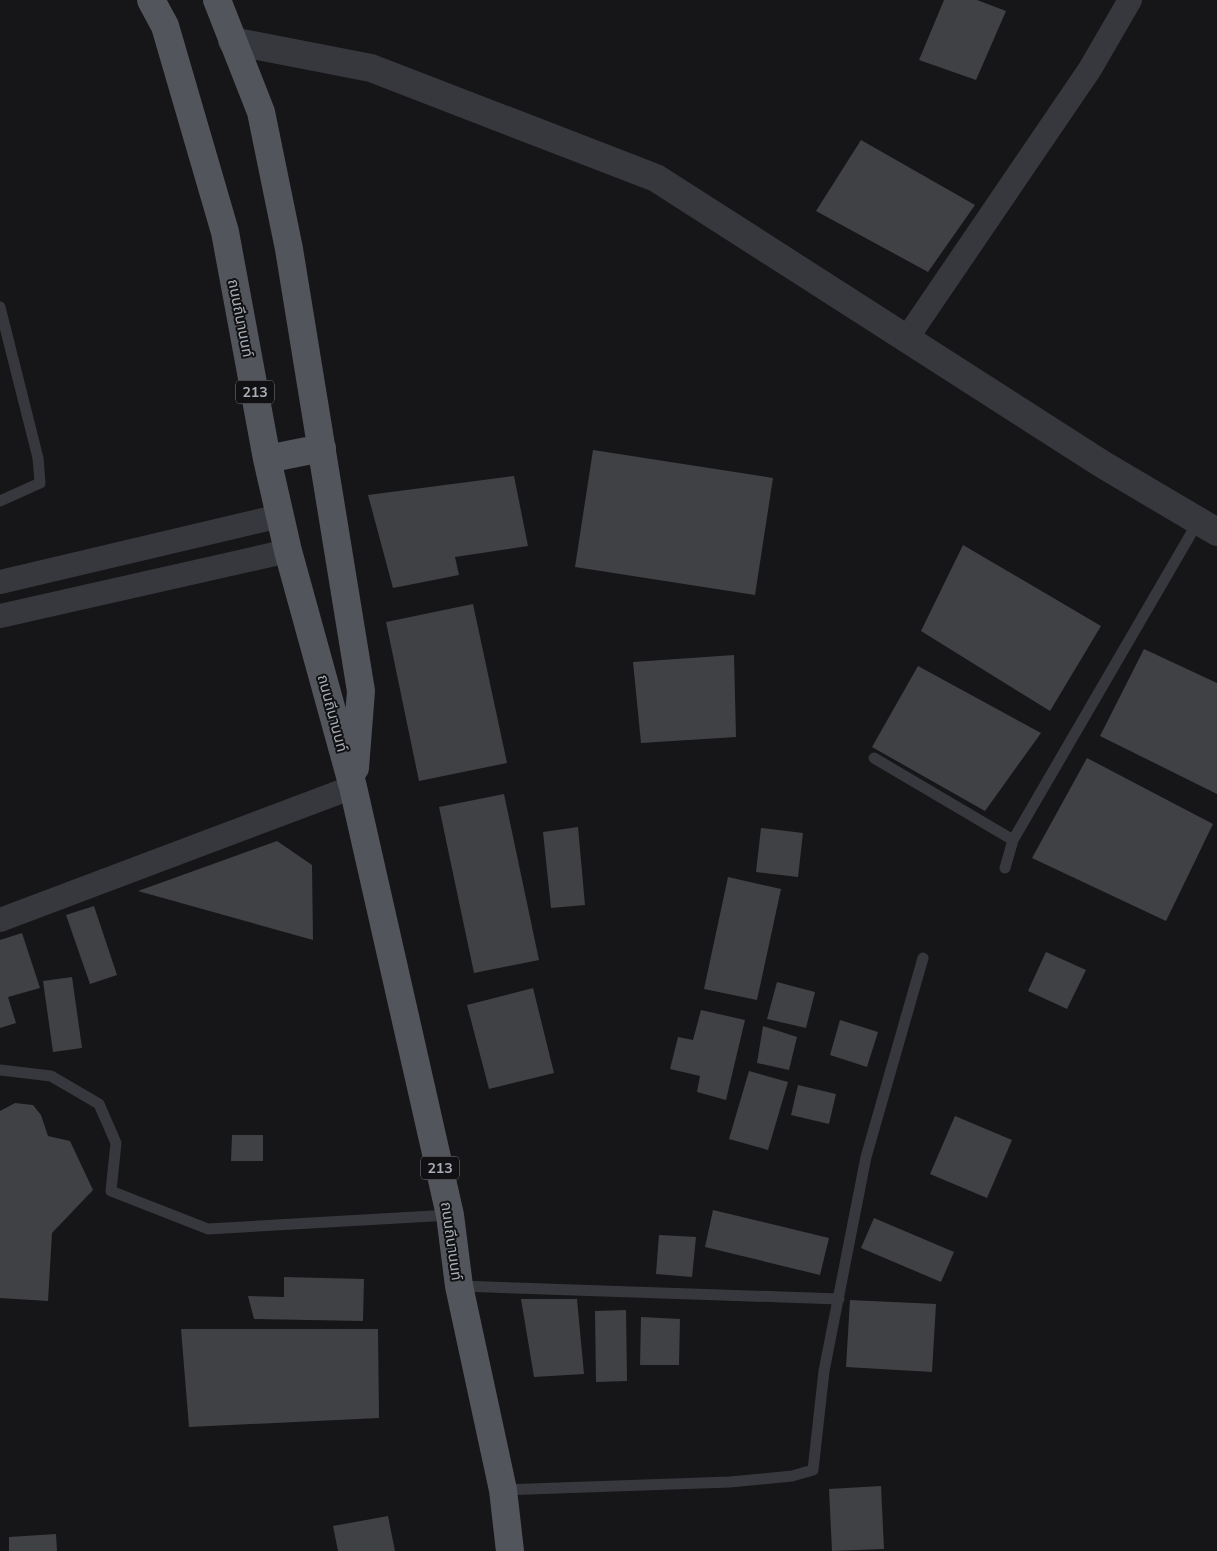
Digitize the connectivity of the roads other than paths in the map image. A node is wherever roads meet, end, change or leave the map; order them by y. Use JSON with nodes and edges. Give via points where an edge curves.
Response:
{"nodes":[{"id":1,"x":151,"y":0,"type":"edge"},
{"id":2,"x":217,"y":0,"type":"edge"},
{"id":3,"x":1130,"y":0,"type":"edge"},
{"id":4,"x":232,"y":41,"type":"junction"},
{"id":5,"x":0,"y":307,"type":"edge"},
{"id":6,"x":907,"y":338,"type":"junction"},
{"id":7,"x":322,"y":448,"type":"junction"},
{"id":8,"x":268,"y":459,"type":"junction"},
{"id":9,"x":0,"y":501,"type":"edge"},
{"id":10,"x":280,"y":516,"type":"junction"},
{"id":11,"x":1208,"y":526,"type":"edge"},
{"id":12,"x":288,"y":551,"type":"junction"},
{"id":13,"x":0,"y":582,"type":"edge"},
{"id":14,"x":0,"y":616,"type":"edge"},
{"id":15,"x":874,"y":758,"type":"dead end"},
{"id":16,"x":353,"y":787,"type":"junction"},
{"id":17,"x":1013,"y":840,"type":"junction"},
{"id":18,"x":1005,"y":868,"type":"dead end"},
{"id":19,"x":0,"y":920,"type":"edge"},
{"id":20,"x":923,"y":958,"type":"dead end"},
{"id":21,"x":0,"y":1070,"type":"edge"},
{"id":22,"x":450,"y":1215,"type":"junction"},
{"id":23,"x":459,"y":1286,"type":"junction"},
{"id":24,"x":839,"y":1299,"type":"junction"},
{"id":25,"x":502,"y":1490,"type":"junction"},
{"id":26,"x":510,"y":1551,"type":"edge"}],
"edges":[{"from":1,"to":8,"type":"main road","name":"ถนนถีนานนท์","number":"213","via":[[165,26],[225,232]]},
{"from":2,"to":4,"type":"main road","name":"ถนนถีนานนท์","number":"213"},
{"from":3,"to":6,"type":"street","via":[[1090,68]]},
{"from":4,"to":6,"type":"street","via":[[371,68],[656,178]]},
{"from":4,"to":7,"type":"main road","name":"ถนนถีนานนท์","number":"213","via":[[261,112],[289,249]]},
{"from":5,"to":9,"type":"lane","via":[[38,458],[40,483]]},
{"from":6,"to":11,"type":"street","via":[[1102,464]]},
{"from":7,"to":8,"type":"main road"},
{"from":7,"to":16,"type":"main road","name":"ถนนถีนานนท์","number":"213","via":[[361,691]]},
{"from":8,"to":10,"type":"main road","name":"ถนนถีนานนท์","number":"213"},
{"from":10,"to":12,"type":"main road","name":"ถนนถีนานนท์","number":"213"},
{"from":10,"to":13,"type":"street"},
{"from":11,"to":17,"type":"lane"},
{"from":12,"to":14,"type":"street"},
{"from":12,"to":16,"type":"main road","name":"ถนนถีนานนท์","number":"213"},
{"from":15,"to":17,"type":"lane"},
{"from":16,"to":19,"type":"street"},
{"from":16,"to":22,"type":"main road","name":"ถนนถีนานนท์","number":"213"},
{"from":17,"to":18,"type":"lane"},
{"from":20,"to":24,"type":"lane","via":[[866,1157]]},
{"from":21,"to":22,"type":"lane","via":[[51,1076],[98,1104],[116,1144],[111,1191],[208,1229]]},
{"from":22,"to":23,"type":"main road","name":"ถนนถีนานนท์","number":"213"},
{"from":23,"to":24,"type":"lane"},
{"from":23,"to":25,"type":"main road","name":"ถนนถีนานนท์","number":"213"},
{"from":24,"to":25,"type":"lane","via":[[824,1371],[813,1470],[792,1476],[730,1482]]},
{"from":25,"to":26,"type":"main road","name":"ถนนถีนานนท์","number":"213"}]}
